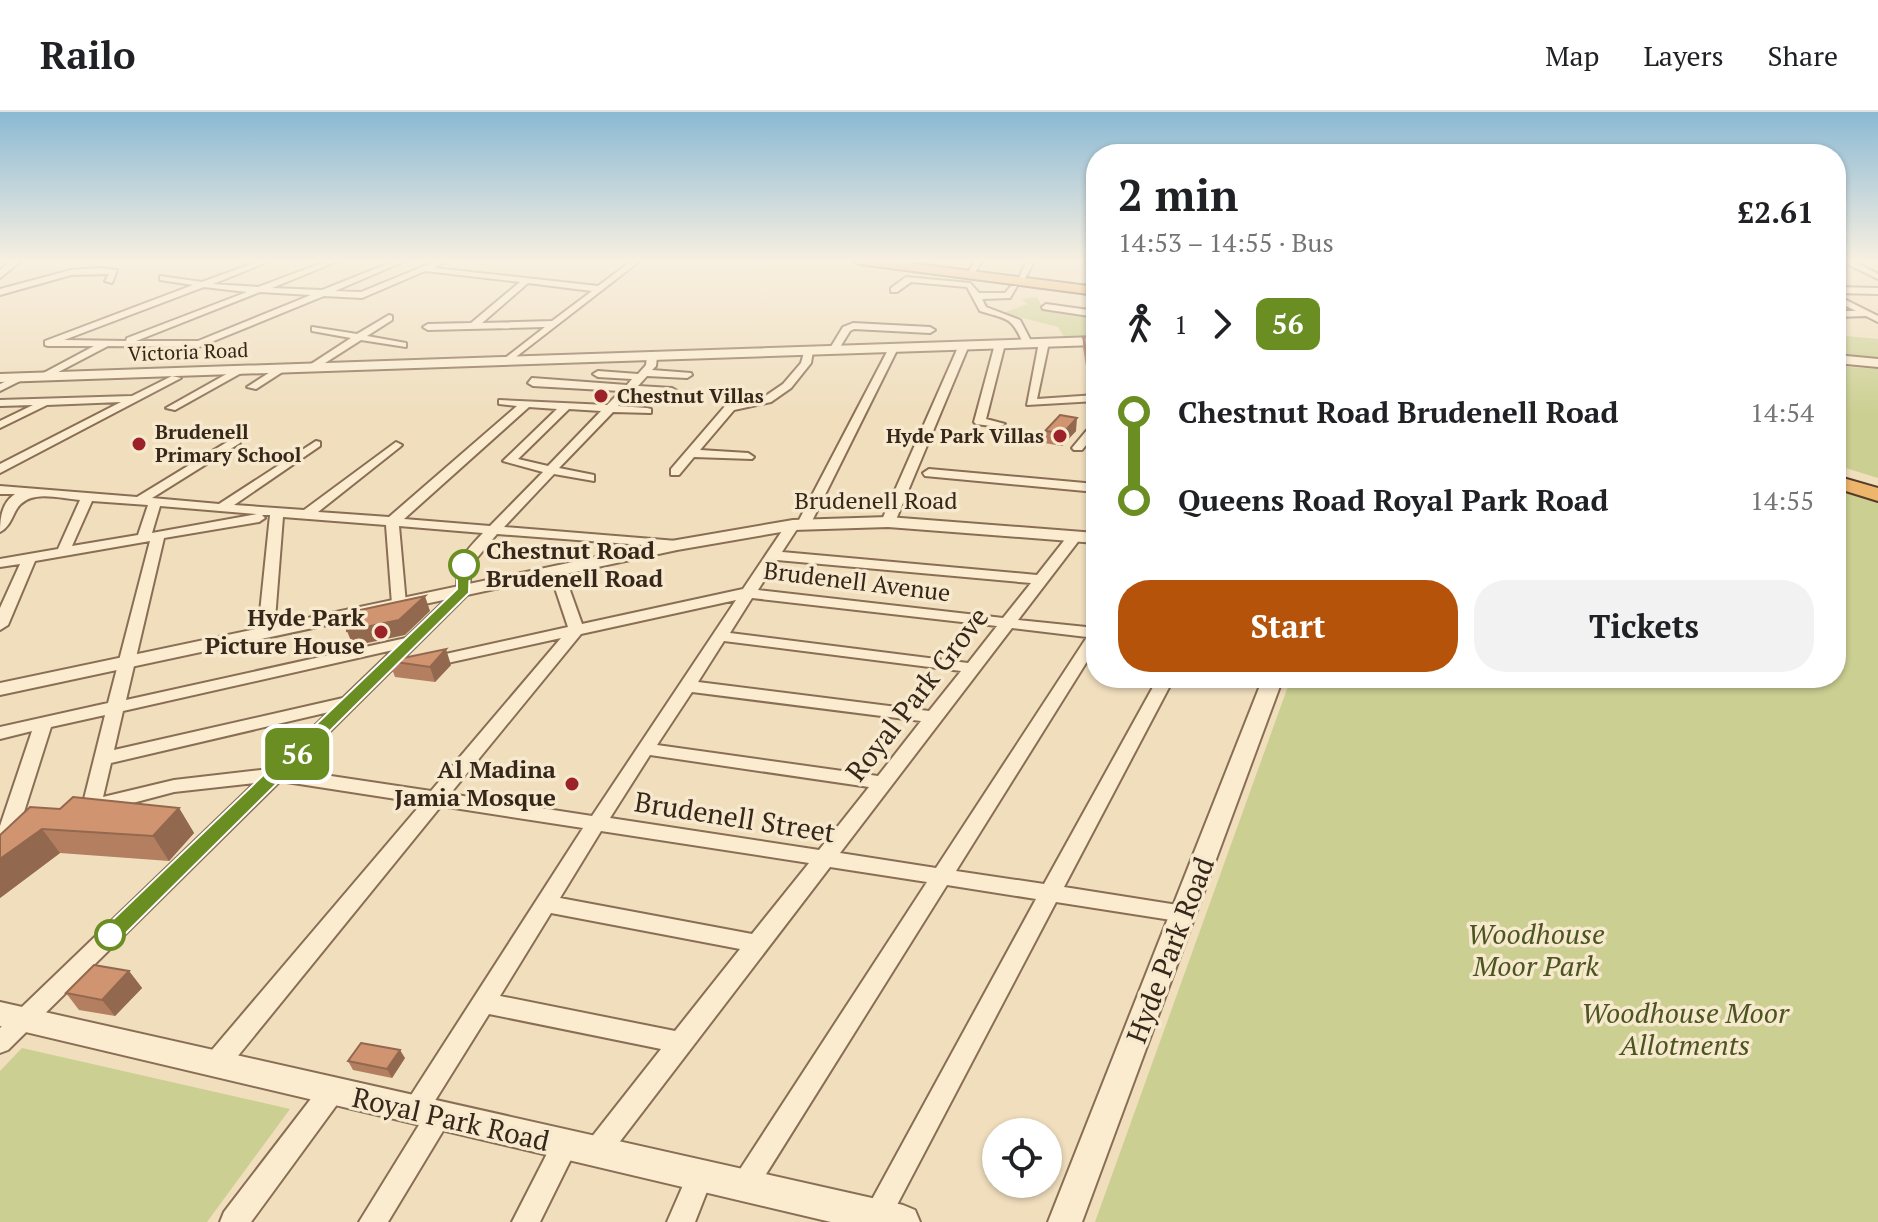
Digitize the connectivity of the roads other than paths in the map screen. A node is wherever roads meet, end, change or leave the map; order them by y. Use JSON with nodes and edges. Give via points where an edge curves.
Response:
{"nodes":[{"id":1,"x":127,"y":312,"type":"edge"},
{"id":2,"x":201,"y":312,"type":"edge"},
{"id":3,"x":276,"y":312,"type":"edge"},
{"id":4,"x":490,"y":312,"type":"edge"},
{"id":5,"x":569,"y":312,"type":"edge"},
{"id":6,"x":993,"y":312,"type":"edge"},
{"id":7,"x":1846,"y":315,"type":"edge"},
{"id":8,"x":1874,"y":317,"type":"edge"},
{"id":9,"x":389,"y":318,"type":"dead end"},
{"id":10,"x":553,"y":324,"type":"junction"},
{"id":11,"x":473,"y":326,"type":"junction"},
{"id":12,"x":428,"y":327,"type":"dead end"},
{"id":13,"x":315,"y":329,"type":"dead end"},
{"id":14,"x":930,"y":330,"type":"dead end"},
{"id":15,"x":358,"y":337,"type":"junction"},
{"id":16,"x":1086,"y":341,"type":"edge"},
{"id":17,"x":1044,"y":342,"type":"junction"},
{"id":18,"x":1027,"y":343,"type":"junction"},
{"id":19,"x":107,"y":344,"type":"junction"},
{"id":20,"x":121,"y":344,"type":"junction"},
{"id":21,"x":1000,"y":344,"type":"junction"},
{"id":22,"x":403,"y":345,"type":"dead end"},
{"id":23,"x":964,"y":345,"type":"junction"},
{"id":24,"x":893,"y":348,"type":"junction"},
{"id":25,"x":834,"y":350,"type":"junction"},
{"id":26,"x":808,"y":351,"type":"junction"},
{"id":27,"x":652,"y":356,"type":"junction"},
{"id":28,"x":508,"y":360,"type":"junction"},
{"id":29,"x":1846,"y":360,"type":"edge"},
{"id":30,"x":1878,"y":363,"type":"edge"},
{"id":31,"x":310,"y":368,"type":"junction"},
{"id":32,"x":282,"y":369,"type":"junction"},
{"id":33,"x":239,"y":370,"type":"junction"},
{"id":34,"x":598,"y":374,"type":"dead end"},
{"id":35,"x":642,"y":375,"type":"junction"},
{"id":36,"x":687,"y":375,"type":"dead end"},
{"id":37,"x":23,"y":377,"type":"junction"},
{"id":38,"x":41,"y":377,"type":"junction"},
{"id":39,"x":0,"y":378,"type":"edge"},
{"id":40,"x":176,"y":378,"type":"dead end"},
{"id":41,"x":536,"y":380,"type":"dead end"},
{"id":42,"x":252,"y":387,"type":"dead end"},
{"id":43,"x":0,"y":388,"type":"edge"},
{"id":44,"x":629,"y":388,"type":"junction"},
{"id":45,"x":672,"y":391,"type":"dead end"},
{"id":46,"x":134,"y":399,"type":"junction"},
{"id":47,"x":1086,"y":399,"type":"edge"},
{"id":48,"x":49,"y":402,"type":"junction"},
{"id":49,"x":503,"y":402,"type":"dead end"},
{"id":50,"x":0,"y":403,"type":"edge"},
{"id":51,"x":526,"y":404,"type":"junction"},
{"id":52,"x":566,"y":406,"type":"junction"},
{"id":53,"x":171,"y":408,"type":"dead end"},
{"id":54,"x":609,"y":409,"type":"junction"},
{"id":55,"x":647,"y":411,"type":"dead end"},
{"id":56,"x":999,"y":424,"type":"dead end"},
{"id":57,"x":0,"y":425,"type":"edge"},
{"id":58,"x":1086,"y":438,"type":"edge"},
{"id":59,"x":236,"y":441,"type":"dead end"},
{"id":60,"x":316,"y":444,"type":"dead end"},
{"id":61,"x":396,"y":445,"type":"dead end"},
{"id":62,"x":1078,"y":448,"type":"dead end"},
{"id":63,"x":693,"y":453,"type":"junction"},
{"id":64,"x":748,"y":457,"type":"dead end"},
{"id":65,"x":0,"y":462,"type":"edge"},
{"id":66,"x":14,"y":462,"type":"junction"},
{"id":67,"x":0,"y":469,"type":"edge"},
{"id":68,"x":550,"y":469,"type":"junction"},
{"id":69,"x":675,"y":472,"type":"dead end"},
{"id":70,"x":929,"y":473,"type":"dead end"},
{"id":71,"x":590,"y":478,"type":"dead end"},
{"id":72,"x":1846,"y":478,"type":"edge"},
{"id":73,"x":1846,"y":485,"type":"edge"},
{"id":74,"x":1086,"y":487,"type":"edge"},
{"id":75,"x":1878,"y":488,"type":"edge"},
{"id":76,"x":14,"y":491,"type":"edge"},
{"id":77,"x":1878,"y":495,"type":"edge"},
{"id":78,"x":87,"y":497,"type":"junction"},
{"id":79,"x":139,"y":501,"type":"junction"},
{"id":80,"x":155,"y":503,"type":"junction"},
{"id":81,"x":221,"y":508,"type":"junction"},
{"id":82,"x":281,"y":514,"type":"junction"},
{"id":83,"x":306,"y":515,"type":"junction"},
{"id":84,"x":392,"y":522,"type":"junction"},
{"id":85,"x":888,"y":522,"type":"junction"},
{"id":86,"x":798,"y":524,"type":"junction"},
{"id":87,"x":0,"y":528,"type":"edge"},
{"id":88,"x":492,"y":530,"type":"junction"},
{"id":89,"x":1075,"y":536,"type":"junction"},
{"id":90,"x":151,"y":537,"type":"junction"},
{"id":91,"x":1086,"y":537,"type":"edge"},
{"id":92,"x":677,"y":545,"type":"junction"},
{"id":93,"x":63,"y":552,"type":"junction"},
{"id":94,"x":773,"y":555,"type":"junction"},
{"id":95,"x":29,"y":558,"type":"junction"},
{"id":96,"x":0,"y":563,"type":"edge"},
{"id":97,"x":1042,"y":580,"type":"junction"},
{"id":98,"x":560,"y":582,"type":"dead end"},
{"id":99,"x":464,"y":590,"type":"junction"},
{"id":100,"x":747,"y":593,"type":"junction"},
{"id":101,"x":399,"y":604,"type":"junction"},
{"id":102,"x":1008,"y":624,"type":"junction"},
{"id":103,"x":0,"y":625,"type":"edge"},
{"id":104,"x":576,"y":630,"type":"junction"},
{"id":105,"x":266,"y":632,"type":"junction"},
{"id":106,"x":1086,"y":633,"type":"edge"},
{"id":107,"x":718,"y":636,"type":"junction"},
{"id":108,"x":414,"y":641,"type":"junction"},
{"id":109,"x":1086,"y":650,"type":"edge"},
{"id":110,"x":124,"y":662,"type":"junction"},
{"id":111,"x":973,"y":668,"type":"junction"},
{"id":112,"x":380,"y":673,"type":"junction"},
{"id":113,"x":687,"y":686,"type":"junction"},
{"id":114,"x":1161,"y":688,"type":"edge"},
{"id":115,"x":1269,"y":688,"type":"edge"},
{"id":116,"x":0,"y":689,"type":"edge"},
{"id":117,"x":349,"y":702,"type":"junction"},
{"id":118,"x":114,"y":708,"type":"junction"},
{"id":119,"x":933,"y":717,"type":"junction"},
{"id":120,"x":43,"y":724,"type":"junction"},
{"id":121,"x":0,"y":733,"type":"edge"},
{"id":122,"x":646,"y":749,"type":"junction"},
{"id":123,"x":102,"y":759,"type":"junction"},
{"id":124,"x":277,"y":774,"type":"junction"},
{"id":125,"x":882,"y":783,"type":"junction"},
{"id":126,"x":435,"y":799,"type":"junction"},
{"id":127,"x":596,"y":824,"type":"junction"},
{"id":128,"x":7,"y":834,"type":"edge"},
{"id":129,"x":824,"y":858,"type":"junction"},
{"id":130,"x":941,"y":876,"type":"junction"},
{"id":131,"x":1050,"y":893,"type":"junction"},
{"id":132,"x":546,"y":904,"type":"junction"},
{"id":133,"x":1184,"y":914,"type":"junction"},
{"id":134,"x":758,"y":944,"type":"junction"},
{"id":135,"x":483,"y":1003,"type":"junction"},
{"id":136,"x":7,"y":1026,"type":"edge"},
{"id":137,"x":681,"y":1043,"type":"junction"},
{"id":138,"x":215,"y":1065,"type":"junction"},
{"id":139,"x":332,"y":1091,"type":"junction"},
{"id":140,"x":427,"y":1114,"type":"junction"},
{"id":141,"x":565,"y":1145,"type":"junction"},
{"id":142,"x":596,"y":1152,"type":"junction"},
{"id":143,"x":700,"y":1176,"type":"junction"},
{"id":144,"x":744,"y":1186,"type":"junction"},
{"id":145,"x":830,"y":1214,"type":"edge"},
{"id":146,"x":890,"y":1219,"type":"edge"},
{"id":147,"x":234,"y":1222,"type":"edge"},
{"id":148,"x":373,"y":1222,"type":"edge"},
{"id":149,"x":526,"y":1222,"type":"edge"},
{"id":150,"x":681,"y":1222,"type":"edge"},
{"id":151,"x":1065,"y":1222,"type":"edge"}],
"edges":[{"from":1,"to":19,"type":"street","via":[[48,343]]},
{"from":2,"to":20,"type":"street"},
{"from":3,"to":20,"type":"street","via":[[199,344]]},
{"from":4,"to":11,"type":"street"},
{"from":5,"to":10,"type":"street"},
{"from":6,"to":18,"type":"street","via":[[1021,323]]},
{"from":7,"to":8,"type":"street"},
{"from":9,"to":15,"type":"street"},
{"from":10,"to":11,"type":"street"},
{"from":10,"to":28,"type":"street"},
{"from":11,"to":12,"type":"street"},
{"from":13,"to":15,"type":"street"},
{"from":14,"to":25,"type":"street","via":[[853,326]]},
{"from":15,"to":22,"type":"street"},
{"from":15,"to":31,"type":"street"},
{"from":16,"to":17,"type":"street","name":"Victoria Road"},
{"from":17,"to":18,"type":"street","name":"Victoria Road"},
{"from":17,"to":47,"type":"street","via":[[1031,403]]},
{"from":18,"to":21,"type":"street","name":"Victoria Road"},
{"from":19,"to":20,"type":"street"},
{"from":19,"to":38,"type":"street"},
{"from":21,"to":23,"type":"street","name":"Victoria Road"},
{"from":21,"to":56,"type":"street","via":[[980,422]]},
{"from":23,"to":24,"type":"street","name":"Victoria Road"},
{"from":23,"to":85,"type":"street"},
{"from":24,"to":25,"type":"street","name":"Victoria Road"},
{"from":24,"to":86,"type":"street"},
{"from":25,"to":26,"type":"street","name":"Victoria Road"},
{"from":26,"to":27,"type":"street","name":"Victoria Road"},
{"from":26,"to":63,"type":"street","via":[[806,363],[774,397],[730,407]]},
{"from":27,"to":28,"type":"street","name":"Victoria Road"},
{"from":27,"to":35,"type":"street"},
{"from":28,"to":31,"type":"street","name":"Victoria Road"},
{"from":29,"to":30,"type":"street"},
{"from":31,"to":32,"type":"street","name":"Victoria Road"},
{"from":32,"to":33,"type":"street","name":"Victoria Road"},
{"from":32,"to":42,"type":"street"},
{"from":33,"to":38,"type":"street","name":"Victoria Road"},
{"from":33,"to":53,"type":"street"},
{"from":34,"to":35,"type":"street"},
{"from":35,"to":36,"type":"street"},
{"from":35,"to":44,"type":"street"},
{"from":37,"to":38,"type":"street","name":"Victoria Road"},
{"from":37,"to":39,"type":"street","name":"Victoria Road"},
{"from":37,"to":43,"type":"street"},
{"from":40,"to":46,"type":"street"},
{"from":41,"to":44,"type":"street","via":[[533,383]]},
{"from":44,"to":45,"type":"street"},
{"from":44,"to":54,"type":"street"},
{"from":46,"to":48,"type":"street"},
{"from":46,"to":66,"type":"street"},
{"from":48,"to":50,"type":"street"},
{"from":48,"to":57,"type":"street"},
{"from":49,"to":51,"type":"street"},
{"from":51,"to":52,"type":"street"},
{"from":51,"to":84,"type":"street"},
{"from":52,"to":54,"type":"street"},
{"from":52,"to":68,"type":"street","via":[[509,461]]},
{"from":54,"to":55,"type":"street"},
{"from":54,"to":68,"type":"street"},
{"from":58,"to":62,"type":"street"},
{"from":59,"to":79,"type":"street"},
{"from":60,"to":81,"type":"street"},
{"from":61,"to":83,"type":"street"},
{"from":63,"to":64,"type":"street"},
{"from":63,"to":69,"type":"street"},
{"from":65,"to":66,"type":"street"},
{"from":66,"to":67,"type":"street"},
{"from":68,"to":71,"type":"street"},
{"from":68,"to":88,"type":"street"},
{"from":70,"to":74,"type":"street"},
{"from":72,"to":75,"type":"highway"},
{"from":73,"to":77,"type":"highway"},
{"from":76,"to":78,"type":"street"},
{"from":76,"to":87,"type":"street"},
{"from":78,"to":79,"type":"street"},
{"from":78,"to":93,"type":"street"},
{"from":79,"to":80,"type":"street"},
{"from":80,"to":81,"type":"street"},
{"from":80,"to":90,"type":"street"},
{"from":81,"to":82,"type":"street"},
{"from":82,"to":83,"type":"street"},
{"from":82,"to":90,"type":"street"},
{"from":82,"to":105,"type":"street"},
{"from":83,"to":84,"type":"street"},
{"from":84,"to":88,"type":"street"},
{"from":84,"to":101,"type":"street"},
{"from":85,"to":86,"type":"street","name":"Brudenell Road"},
{"from":85,"to":89,"type":"street","name":"Brudenell Road"},
{"from":86,"to":92,"type":"street","name":"Brudenell Road"},
{"from":86,"to":94,"type":"street"},
{"from":88,"to":92,"type":"street"},
{"from":88,"to":99,"type":"street","via":[[464,565]]},
{"from":89,"to":91,"type":"street","name":"Brudenell Road"},
{"from":89,"to":97,"type":"street","name":"Royal Park Grove"},
{"from":90,"to":93,"type":"street"},
{"from":90,"to":110,"type":"street"},
{"from":92,"to":99,"type":"street","name":"Brudenell Road"},
{"from":93,"to":95,"type":"street"},
{"from":94,"to":97,"type":"street"},
{"from":94,"to":100,"type":"street"},
{"from":95,"to":96,"type":"street"},
{"from":95,"to":103,"type":"street"},
{"from":97,"to":102,"type":"street","name":"Royal Park Grove"},
{"from":98,"to":104,"type":"street"},
{"from":99,"to":101,"type":"street","name":"Brudenell Road"},
{"from":99,"to":108,"type":"street"},
{"from":100,"to":102,"type":"street","name":"Brudenell Avenue"},
{"from":100,"to":104,"type":"street","name":"Brudenell Avenue"},
{"from":100,"to":107,"type":"street"},
{"from":101,"to":105,"type":"street","name":"Brudenell Road"},
{"from":102,"to":106,"type":"street","name":"Brudenell Avenue"},
{"from":102,"to":111,"type":"street","name":"Royal Park Grove"},
{"from":104,"to":112,"type":"street","name":"Brudenell Avenue"},
{"from":104,"to":126,"type":"street"},
{"from":105,"to":110,"type":"street","name":"Brudenell Road"},
{"from":107,"to":111,"type":"street"},
{"from":107,"to":113,"type":"street"},
{"from":108,"to":112,"type":"street"},
{"from":108,"to":118,"type":"street"},
{"from":109,"to":130,"type":"street"},
{"from":110,"to":116,"type":"street","name":"Brudenell Road"},
{"from":110,"to":118,"type":"street"},
{"from":111,"to":119,"type":"street","name":"Royal Park Grove"},
{"from":112,"to":117,"type":"street"},
{"from":113,"to":119,"type":"street"},
{"from":113,"to":122,"type":"street"},
{"from":114,"to":131,"type":"street"},
{"from":115,"to":133,"type":"street","name":"Hyde Park Road"},
{"from":117,"to":123,"type":"street"},
{"from":117,"to":124,"type":"street"},
{"from":118,"to":120,"type":"street"},
{"from":118,"to":123,"type":"street"},
{"from":119,"to":125,"type":"street","name":"Royal Park Grove"},
{"from":120,"to":121,"type":"street"},
{"from":120,"to":128,"type":"street"},
{"from":122,"to":125,"type":"street"},
{"from":122,"to":127,"type":"street"},
{"from":123,"to":124,"type":"street","name":"Brudenell Street","via":[[91,807],[174,786]]},
{"from":124,"to":126,"type":"street","name":"Brudenell Street"},
{"from":124,"to":136,"type":"street"},
{"from":125,"to":129,"type":"street","name":"Royal Park Grove"},
{"from":126,"to":127,"type":"street","name":"Brudenell Street"},
{"from":126,"to":138,"type":"street"},
{"from":127,"to":129,"type":"street","name":"Brudenell Street"},
{"from":127,"to":132,"type":"street"},
{"from":129,"to":130,"type":"street","name":"Brudenell Street"},
{"from":129,"to":134,"type":"street","name":"Royal Park Grove"},
{"from":130,"to":131,"type":"street","name":"Brudenell Street"},
{"from":130,"to":144,"type":"street"},
{"from":131,"to":133,"type":"street","name":"Brudenell Street"},
{"from":131,"to":146,"type":"street"},
{"from":132,"to":134,"type":"street"},
{"from":132,"to":135,"type":"street"},
{"from":133,"to":151,"type":"street","name":"Hyde Park Road"},
{"from":134,"to":137,"type":"street","name":"Royal Park Grove"},
{"from":135,"to":137,"type":"street"},
{"from":135,"to":140,"type":"street"},
{"from":136,"to":138,"type":"street","name":"Royal Park Road"},
{"from":137,"to":142,"type":"street","name":"Royal Park Grove"},
{"from":138,"to":139,"type":"street","name":"Royal Park Road"},
{"from":139,"to":140,"type":"street","name":"Royal Park Road"},
{"from":139,"to":147,"type":"street"},
{"from":140,"to":141,"type":"street","name":"Royal Park Road"},
{"from":140,"to":148,"type":"street"},
{"from":141,"to":142,"type":"street","name":"Royal Park Road"},
{"from":141,"to":149,"type":"street"},
{"from":142,"to":143,"type":"street","name":"Royal Park Road"},
{"from":143,"to":144,"type":"street","name":"Royal Park Road"},
{"from":143,"to":150,"type":"street"},
{"from":144,"to":145,"type":"street","name":"Royal Park Road"},
{"from":145,"to":146,"type":"street","name":"Royal Park Road"}]}
